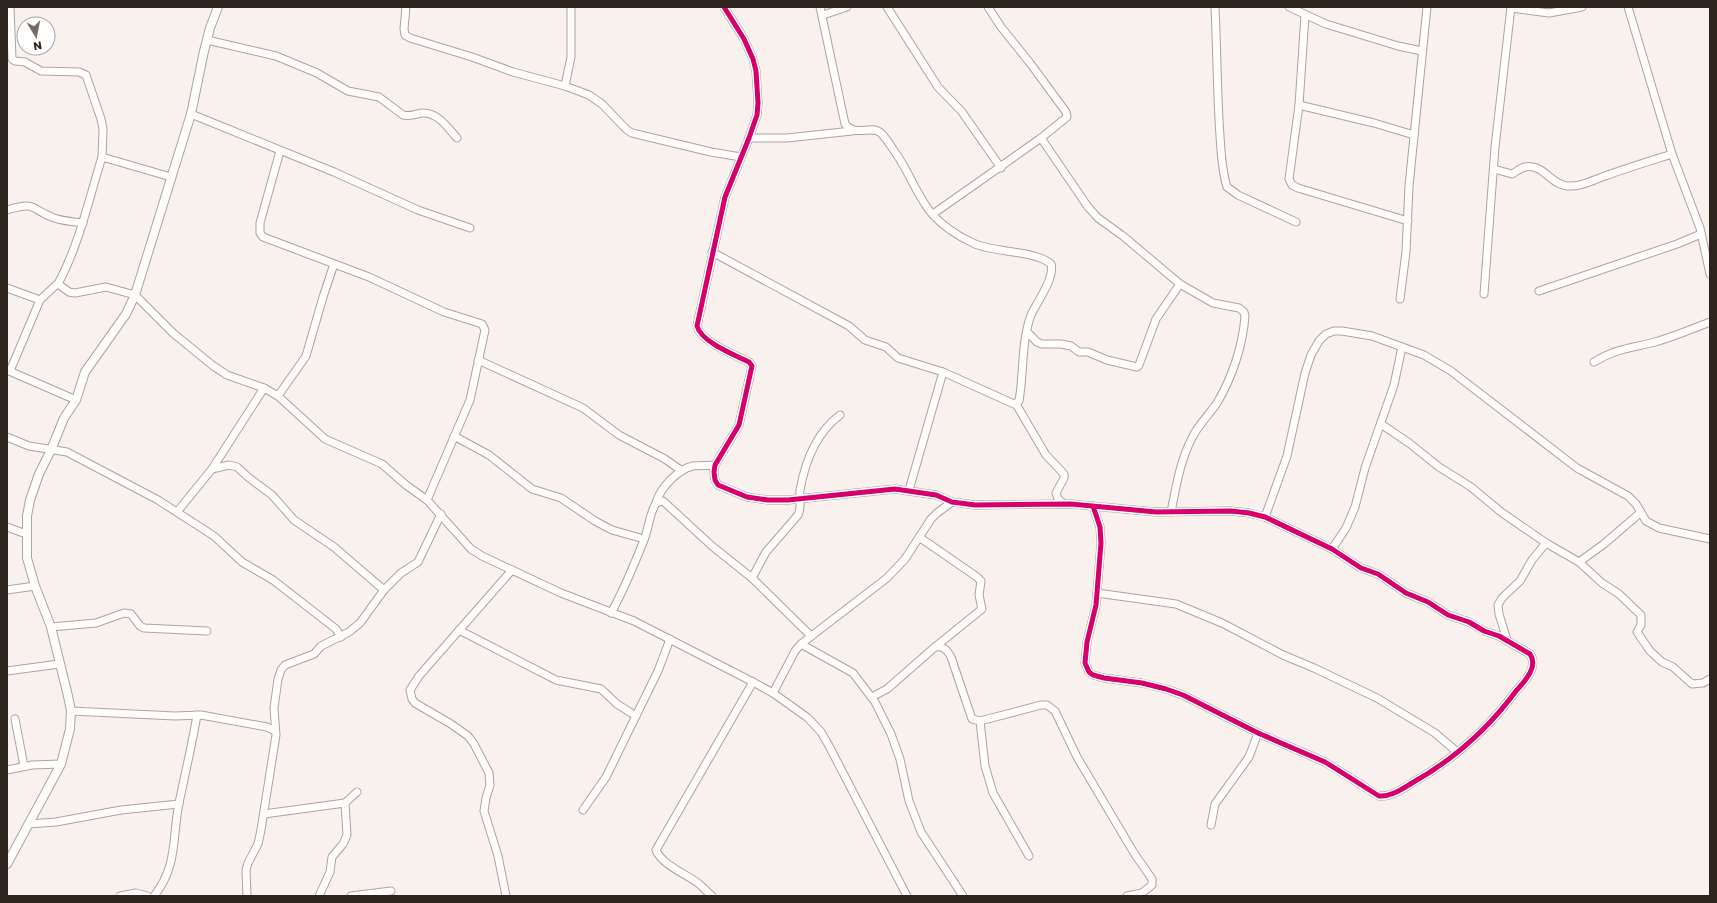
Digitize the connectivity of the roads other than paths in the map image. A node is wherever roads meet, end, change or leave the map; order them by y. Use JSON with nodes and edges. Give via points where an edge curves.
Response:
{"nodes":[{"id":1,"x":10,"y":7,"type":"edge"},
{"id":2,"x":218,"y":7,"type":"edge"},
{"id":3,"x":406,"y":7,"type":"edge"},
{"id":4,"x":571,"y":7,"type":"edge"},
{"id":5,"x":724,"y":7,"type":"edge"},
{"id":6,"x":820,"y":7,"type":"edge"},
{"id":7,"x":847,"y":7,"type":"edge"},
{"id":8,"x":887,"y":7,"type":"edge"},
{"id":9,"x":988,"y":7,"type":"edge"},
{"id":10,"x":1214,"y":7,"type":"edge"},
{"id":11,"x":1427,"y":7,"type":"edge"},
{"id":12,"x":1511,"y":7,"type":"edge"},
{"id":13,"x":1582,"y":7,"type":"edge"},
{"id":14,"x":1628,"y":7,"type":"edge"},
{"id":15,"x":1293,"y":8,"type":"edge"},
{"id":16,"x":823,"y":15,"type":"junction"},
{"id":17,"x":1305,"y":15,"type":"junction"},
{"id":18,"x":207,"y":40,"type":"junction"},
{"id":19,"x":1422,"y":51,"type":"junction"},
{"id":20,"x":565,"y":86,"type":"junction"},
{"id":21,"x":1298,"y":105,"type":"junction"},
{"id":22,"x":191,"y":114,"type":"junction"},
{"id":23,"x":852,"y":130,"type":"junction"},
{"id":24,"x":1414,"y":135,"type":"junction"},
{"id":25,"x":458,"y":138,"type":"dead end"},
{"id":26,"x":749,"y":138,"type":"junction"},
{"id":27,"x":1041,"y":138,"type":"junction"},
{"id":28,"x":280,"y":151,"type":"junction"},
{"id":29,"x":1672,"y":154,"type":"junction"},
{"id":30,"x":102,"y":157,"type":"junction"},
{"id":31,"x":741,"y":157,"type":"junction"},
{"id":32,"x":1001,"y":168,"type":"junction"},
{"id":33,"x":1494,"y":169,"type":"junction"},
{"id":34,"x":171,"y":177,"type":"junction"},
{"id":35,"x":7,"y":210,"type":"edge"},
{"id":36,"x":933,"y":214,"type":"junction"},
{"id":37,"x":1408,"y":221,"type":"junction"},
{"id":38,"x":1296,"y":222,"type":"dead end"},
{"id":39,"x":83,"y":223,"type":"junction"},
{"id":40,"x":470,"y":228,"type":"dead end"},
{"id":41,"x":1701,"y":234,"type":"junction"},
{"id":42,"x":712,"y":252,"type":"junction"},
{"id":43,"x":334,"y":264,"type":"junction"},
{"id":44,"x":1710,"y":274,"type":"edge"},
{"id":45,"x":58,"y":284,"type":"junction"},
{"id":46,"x":1180,"y":284,"type":"junction"},
{"id":47,"x":7,"y":288,"type":"edge"},
{"id":48,"x":1539,"y":291,"type":"dead end"},
{"id":49,"x":1484,"y":294,"type":"dead end"},
{"id":50,"x":135,"y":295,"type":"junction"},
{"id":51,"x":1400,"y":299,"type":"dead end"},
{"id":52,"x":40,"y":300,"type":"junction"},
{"id":53,"x":1710,"y":322,"type":"edge"},
{"id":54,"x":1027,"y":332,"type":"junction"},
{"id":55,"x":1402,"y":347,"type":"junction"},
{"id":56,"x":478,"y":360,"type":"junction"},
{"id":57,"x":1594,"y":362,"type":"dead end"},
{"id":58,"x":9,"y":371,"type":"edge"},
{"id":59,"x":943,"y":372,"type":"junction"},
{"id":60,"x":264,"y":388,"type":"junction"},
{"id":61,"x":278,"y":396,"type":"junction"},
{"id":62,"x":76,"y":400,"type":"junction"},
{"id":63,"x":1016,"y":404,"type":"junction"},
{"id":64,"x":840,"y":415,"type":"dead end"},
{"id":65,"x":1381,"y":424,"type":"junction"},
{"id":66,"x":454,"y":436,"type":"junction"},
{"id":67,"x":7,"y":437,"type":"edge"},
{"id":68,"x":51,"y":450,"type":"junction"},
{"id":69,"x":716,"y":465,"type":"junction"},
{"id":70,"x":212,"y":469,"type":"junction"},
{"id":71,"x":682,"y":471,"type":"junction"},
{"id":72,"x":909,"y":490,"type":"junction"},
{"id":73,"x":799,"y":498,"type":"junction"},
{"id":74,"x":427,"y":500,"type":"junction"},
{"id":75,"x":952,"y":502,"type":"junction"},
{"id":76,"x":656,"y":503,"type":"junction"},
{"id":77,"x":1064,"y":504,"type":"junction"},
{"id":78,"x":1093,"y":506,"type":"junction"},
{"id":79,"x":177,"y":512,"type":"junction"},
{"id":80,"x":1171,"y":512,"type":"junction"},
{"id":81,"x":1640,"y":513,"type":"junction"},
{"id":82,"x":441,"y":514,"type":"junction"},
{"id":83,"x":1265,"y":517,"type":"junction"},
{"id":84,"x":7,"y":527,"type":"edge"},
{"id":85,"x":26,"y":534,"type":"junction"},
{"id":86,"x":919,"y":537,"type":"junction"},
{"id":87,"x":644,"y":539,"type":"junction"},
{"id":88,"x":1710,"y":539,"type":"edge"},
{"id":89,"x":1546,"y":543,"type":"junction"},
{"id":90,"x":1332,"y":549,"type":"junction"},
{"id":91,"x":1579,"y":562,"type":"junction"},
{"id":92,"x":512,"y":570,"type":"junction"},
{"id":93,"x":752,"y":578,"type":"junction"},
{"id":94,"x":35,"y":586,"type":"junction"},
{"id":95,"x":7,"y":590,"type":"edge"},
{"id":96,"x":384,"y":590,"type":"junction"},
{"id":97,"x":1097,"y":593,"type":"junction"},
{"id":98,"x":612,"y":613,"type":"junction"},
{"id":99,"x":51,"y":627,"type":"junction"},
{"id":100,"x":460,"y":630,"type":"junction"},
{"id":101,"x":207,"y":631,"type":"dead end"},
{"id":102,"x":811,"y":636,"type":"junction"},
{"id":103,"x":341,"y":637,"type":"junction"},
{"id":104,"x":670,"y":639,"type":"junction"},
{"id":105,"x":1507,"y":640,"type":"junction"},
{"id":106,"x":801,"y":644,"type":"junction"},
{"id":107,"x":935,"y":647,"type":"junction"},
{"id":108,"x":59,"y":664,"type":"junction"},
{"id":109,"x":7,"y":671,"type":"edge"},
{"id":110,"x":1710,"y":679,"type":"edge"},
{"id":111,"x":753,"y":682,"type":"junction"},
{"id":112,"x":774,"y":693,"type":"junction"},
{"id":113,"x":872,"y":697,"type":"junction"},
{"id":114,"x":71,"y":711,"type":"junction"},
{"id":115,"x":197,"y":715,"type":"junction"},
{"id":116,"x":636,"y":716,"type":"junction"},
{"id":117,"x":15,"y":719,"type":"dead end"},
{"id":118,"x":980,"y":721,"type":"junction"},
{"id":119,"x":275,"y":731,"type":"junction"},
{"id":120,"x":1258,"y":733,"type":"junction"},
{"id":121,"x":1457,"y":752,"type":"junction"},
{"id":122,"x":61,"y":764,"type":"junction"},
{"id":123,"x":24,"y":766,"type":"junction"},
{"id":124,"x":7,"y":770,"type":"edge"},
{"id":125,"x":357,"y":792,"type":"dead end"},
{"id":126,"x":345,"y":803,"type":"junction"},
{"id":127,"x":179,"y":804,"type":"junction"},
{"id":128,"x":583,"y":810,"type":"dead end"},
{"id":129,"x":264,"y":814,"type":"junction"},
{"id":130,"x":28,"y":824,"type":"junction"},
{"id":131,"x":1211,"y":825,"type":"dead end"},
{"id":132,"x":1029,"y":856,"type":"dead end"},
{"id":133,"x":7,"y":864,"type":"edge"},
{"id":134,"x":391,"y":891,"type":"dead end"},
{"id":135,"x":120,"y":896,"type":"edge"},
{"id":136,"x":147,"y":896,"type":"edge"},
{"id":137,"x":154,"y":896,"type":"edge"},
{"id":138,"x":247,"y":896,"type":"edge"},
{"id":139,"x":319,"y":896,"type":"edge"},
{"id":140,"x":351,"y":896,"type":"edge"},
{"id":141,"x":506,"y":896,"type":"edge"},
{"id":142,"x":712,"y":896,"type":"edge"},
{"id":143,"x":907,"y":896,"type":"edge"},
{"id":144,"x":963,"y":896,"type":"edge"},
{"id":145,"x":1127,"y":896,"type":"edge"}],
"edges":[{"from":1,"to":30,"type":"street","via":[[12,59],[25,62],[41,71],[78,72],[86,75],[103,129]]},
{"from":2,"to":18,"type":"street"},
{"from":3,"to":20,"type":"street","via":[[404,29],[405,35],[410,38],[513,72]]},
{"from":4,"to":20,"type":"street","via":[[571,57]]},
{"from":5,"to":26,"type":"street","via":[[749,50],[756,71],[757,115]]},
{"from":6,"to":16,"type":"street"},
{"from":7,"to":16,"type":"street"},
{"from":8,"to":32,"type":"street","via":[[938,87],[962,112]]},
{"from":9,"to":27,"type":"street","via":[[1066,112],[1065,119]]},
{"from":10,"to":38,"type":"street","via":[[1220,144],[1225,182],[1227,187],[1238,195]]},
{"from":11,"to":19,"type":"street"},
{"from":12,"to":13,"type":"street","via":[[1549,13]]},
{"from":12,"to":33,"type":"street"},
{"from":14,"to":29,"type":"street"},
{"from":15,"to":17,"type":"street"},
{"from":16,"to":23,"type":"street","via":[[845,124]]},
{"from":17,"to":19,"type":"street","via":[[1345,30]]},
{"from":17,"to":21,"type":"street"},
{"from":18,"to":22,"type":"street"},
{"from":18,"to":25,"type":"street","via":[[276,56],[317,73],[348,91],[379,97],[403,115],[432,115],[440,119]]},
{"from":19,"to":24,"type":"street"},
{"from":20,"to":31,"type":"street","via":[[594,98],[632,133]]},
{"from":21,"to":24,"type":"street","via":[[1368,121]]},
{"from":21,"to":37,"type":"street","via":[[1290,179],[1292,185]]},
{"from":22,"to":28,"type":"street"},
{"from":22,"to":34,"type":"street"},
{"from":23,"to":26,"type":"street","via":[[787,138]]},
{"from":23,"to":36,"type":"street","via":[[874,130],[882,134]]},
{"from":24,"to":37,"type":"street"},
{"from":26,"to":31,"type":"street"},
{"from":27,"to":32,"type":"street"},
{"from":27,"to":46,"type":"street","via":[[1093,213]]},
{"from":28,"to":40,"type":"street","via":[[418,210]]},
{"from":28,"to":43,"type":"street","via":[[260,223],[260,233],[270,240]]},
{"from":29,"to":33,"type":"street","via":[[1585,184],[1570,186],[1554,182],[1547,173],[1534,167],[1523,167],[1512,174]]},
{"from":29,"to":41,"type":"street"},
{"from":30,"to":34,"type":"street"},
{"from":30,"to":39,"type":"street"},
{"from":31,"to":42,"type":"street","via":[[724,197]]},
{"from":32,"to":36,"type":"street"},
{"from":33,"to":49,"type":"street"},
{"from":34,"to":50,"type":"street"},
{"from":35,"to":39,"type":"street","via":[[29,205],[54,218]]},
{"from":36,"to":54,"type":"street","via":[[953,231],[980,247],[1044,259],[1051,264],[1052,273],[1032,314]]},
{"from":37,"to":51,"type":"street"},
{"from":39,"to":45,"type":"street"},
{"from":41,"to":44,"type":"street"},
{"from":41,"to":48,"type":"street"},
{"from":42,"to":59,"type":"street","via":[[849,326],[865,340],[886,348],[898,358]]},
{"from":42,"to":69,"type":"street","via":[[698,330],[719,347],[752,366],[739,424]]},
{"from":43,"to":56,"type":"street","via":[[369,277],[444,312],[482,324],[485,330]]},
{"from":43,"to":61,"type":"street","via":[[306,356]]},
{"from":45,"to":50,"type":"street","via":[[75,293],[106,287]]},
{"from":45,"to":52,"type":"street"},
{"from":46,"to":54,"type":"street","via":[[1156,319],[1137,367],[1107,360],[1088,352],[1079,352],[1071,346],[1042,344]]},
{"from":46,"to":80,"type":"street","via":[[1213,303],[1240,308],[1245,316],[1241,344],[1224,389],[1192,436],[1184,455]]},
{"from":47,"to":52,"type":"street"},
{"from":50,"to":60,"type":"street","via":[[173,333],[212,365],[227,375]]},
{"from":50,"to":62,"type":"street","via":[[126,314],[85,372]]},
{"from":52,"to":58,"type":"street"},
{"from":53,"to":57,"type":"street","via":[[1654,342],[1606,354]]},
{"from":54,"to":63,"type":"street","via":[[1022,385]]},
{"from":55,"to":65,"type":"street","via":[[1394,385]]},
{"from":55,"to":81,"type":"street","via":[[1424,355],[1451,371],[1577,468],[1628,496]]},
{"from":55,"to":83,"type":"street","via":[[1372,336],[1342,331],[1326,334],[1319,341],[1305,373],[1287,456]]},
{"from":56,"to":66,"type":"street","via":[[470,400]]},
{"from":56,"to":71,"type":"street","via":[[583,408],[619,435]]},
{"from":58,"to":62,"type":"street"},
{"from":59,"to":63,"type":"street"},
{"from":59,"to":72,"type":"street"},
{"from":60,"to":61,"type":"street"},
{"from":60,"to":70,"type":"street"},
{"from":61,"to":74,"type":"street","via":[[325,439],[382,464]]},
{"from":62,"to":68,"type":"street","via":[[64,418]]},
{"from":63,"to":77,"type":"street","via":[[1046,455],[1064,474],[1056,493]]},
{"from":64,"to":73,"type":"street","via":[[830,422],[812,448]]},
{"from":65,"to":89,"type":"street"},
{"from":65,"to":90,"type":"street","via":[[1365,468],[1351,519]]},
{"from":66,"to":74,"type":"street"},
{"from":66,"to":87,"type":"street","via":[[489,455],[532,489],[561,498],[612,530]]},
{"from":67,"to":68,"type":"street","via":[[29,446]]},
{"from":68,"to":79,"type":"street","via":[[67,452]]},
{"from":68,"to":85,"type":"street","via":[[30,500],[26,516]]},
{"from":69,"to":71,"type":"street","via":[[694,466]]},
{"from":69,"to":73,"type":"street","via":[[714,480],[718,486],[747,497],[768,500]]},
{"from":70,"to":79,"type":"street"},
{"from":70,"to":96,"type":"street","via":[[229,465],[237,467],[272,495],[294,520],[334,547]]},
{"from":71,"to":76,"type":"street","via":[[662,490]]},
{"from":72,"to":73,"type":"street","via":[[879,490]]},
{"from":72,"to":75,"type":"street","via":[[936,495]]},
{"from":73,"to":93,"type":"street","via":[[798,515],[766,552]]},
{"from":74,"to":82,"type":"street"},
{"from":75,"to":77,"type":"street","via":[[988,506]]},
{"from":75,"to":86,"type":"street","via":[[931,519]]},
{"from":76,"to":87,"type":"street","via":[[648,519]]},
{"from":76,"to":93,"type":"street","via":[[665,502],[712,546]]},
{"from":77,"to":78,"type":"street"},
{"from":78,"to":80,"type":"street"},
{"from":78,"to":97,"type":"street","via":[[1100,527],[1101,543]]},
{"from":79,"to":103,"type":"street","via":[[214,536],[242,562],[273,580],[336,629]]},
{"from":80,"to":83,"type":"street","via":[[1231,511]]},
{"from":81,"to":88,"type":"street","via":[[1646,521],[1659,528]]},
{"from":81,"to":91,"type":"street"},
{"from":82,"to":92,"type":"street","via":[[471,549]]},
{"from":82,"to":96,"type":"street","via":[[418,562],[401,573]]},
{"from":83,"to":90,"type":"street"},
{"from":84,"to":85,"type":"street"},
{"from":85,"to":94,"type":"street","via":[[27,558]]},
{"from":86,"to":102,"type":"street","via":[[905,559],[887,578]]},
{"from":86,"to":107,"type":"street","via":[[981,581],[979,593],[982,609]]},
{"from":87,"to":98,"type":"street","via":[[627,584]]},
{"from":89,"to":91,"type":"street"},
{"from":89,"to":105,"type":"street","via":[[1520,581],[1498,605]]},
{"from":90,"to":105,"type":"street","via":[[1361,568],[1378,574],[1406,594]]},
{"from":91,"to":110,"type":"street","via":[[1640,613],[1641,625],[1636,632],[1662,662],[1673,667],[1692,684],[1703,684]]},
{"from":92,"to":98,"type":"street"},
{"from":92,"to":100,"type":"street"},
{"from":93,"to":102,"type":"street"},
{"from":94,"to":95,"type":"street"},
{"from":94,"to":99,"type":"street"},
{"from":96,"to":103,"type":"street","via":[[360,623]]},
{"from":97,"to":120,"type":"street","via":[[1087,642],[1085,663],[1089,672],[1104,678],[1142,683],[1183,695]]},
{"from":97,"to":121,"type":"street","via":[[1176,604],[1222,623],[1283,655],[1377,698],[1435,733]]},
{"from":98,"to":104,"type":"street"},
{"from":99,"to":101,"type":"street","via":[[96,623],[124,613],[131,614],[144,628]]},
{"from":99,"to":108,"type":"street"},
{"from":100,"to":116,"type":"street","via":[[556,680],[601,689],[617,704]]},
{"from":100,"to":141,"type":"street","via":[[419,676],[410,690],[410,695],[415,703],[468,736],[489,773],[490,785],[484,811],[498,856]]},
{"from":102,"to":106,"type":"street"},
{"from":103,"to":119,"type":"street","via":[[281,670],[274,708]]},
{"from":104,"to":111,"type":"street"},
{"from":104,"to":116,"type":"street"},
{"from":105,"to":121,"type":"street","via":[[1530,654],[1533,657],[1533,666],[1501,712],[1478,736]]},
{"from":106,"to":112,"type":"street"},
{"from":106,"to":113,"type":"street","via":[[853,673]]},
{"from":107,"to":113,"type":"street","via":[[887,689]]},
{"from":107,"to":118,"type":"street","via":[[947,650],[972,719]]},
{"from":108,"to":109,"type":"street"},
{"from":108,"to":114,"type":"street"},
{"from":111,"to":112,"type":"street"},
{"from":111,"to":142,"type":"street","via":[[656,850],[678,871]]},
{"from":112,"to":143,"type":"street","via":[[808,718],[821,732]]},
{"from":113,"to":144,"type":"street","via":[[891,734],[900,759],[909,801],[921,832]]},
{"from":114,"to":115,"type":"street"},
{"from":114,"to":122,"type":"street","via":[[70,729]]},
{"from":115,"to":119,"type":"street","via":[[267,727]]},
{"from":115,"to":127,"type":"street"},
{"from":116,"to":128,"type":"street","via":[[606,777]]},
{"from":117,"to":123,"type":"street"},
{"from":118,"to":132,"type":"street","via":[[985,766],[993,793]]},
{"from":118,"to":145,"type":"street","via":[[1041,705],[1047,705],[1055,711],[1077,757],[1152,879],[1152,885],[1142,893]]},
{"from":119,"to":129,"type":"street"},
{"from":120,"to":121,"type":"street","via":[[1326,762],[1379,796],[1397,792],[1439,767]]},
{"from":120,"to":131,"type":"street","via":[[1249,757],[1215,804]]},
{"from":122,"to":123,"type":"street"},
{"from":122,"to":130,"type":"street"},
{"from":123,"to":124,"type":"street"},
{"from":125,"to":126,"type":"street"},
{"from":126,"to":129,"type":"street"},
{"from":126,"to":139,"type":"street","via":[[347,835],[332,857],[330,872]]},
{"from":127,"to":130,"type":"street"},
{"from":127,"to":137,"type":"street","via":[[171,864],[162,887]]},
{"from":129,"to":138,"type":"street","via":[[258,844],[246,870]]},
{"from":130,"to":133,"type":"street"},
{"from":134,"to":140,"type":"street"},
{"from":135,"to":136,"type":"street"}]}
